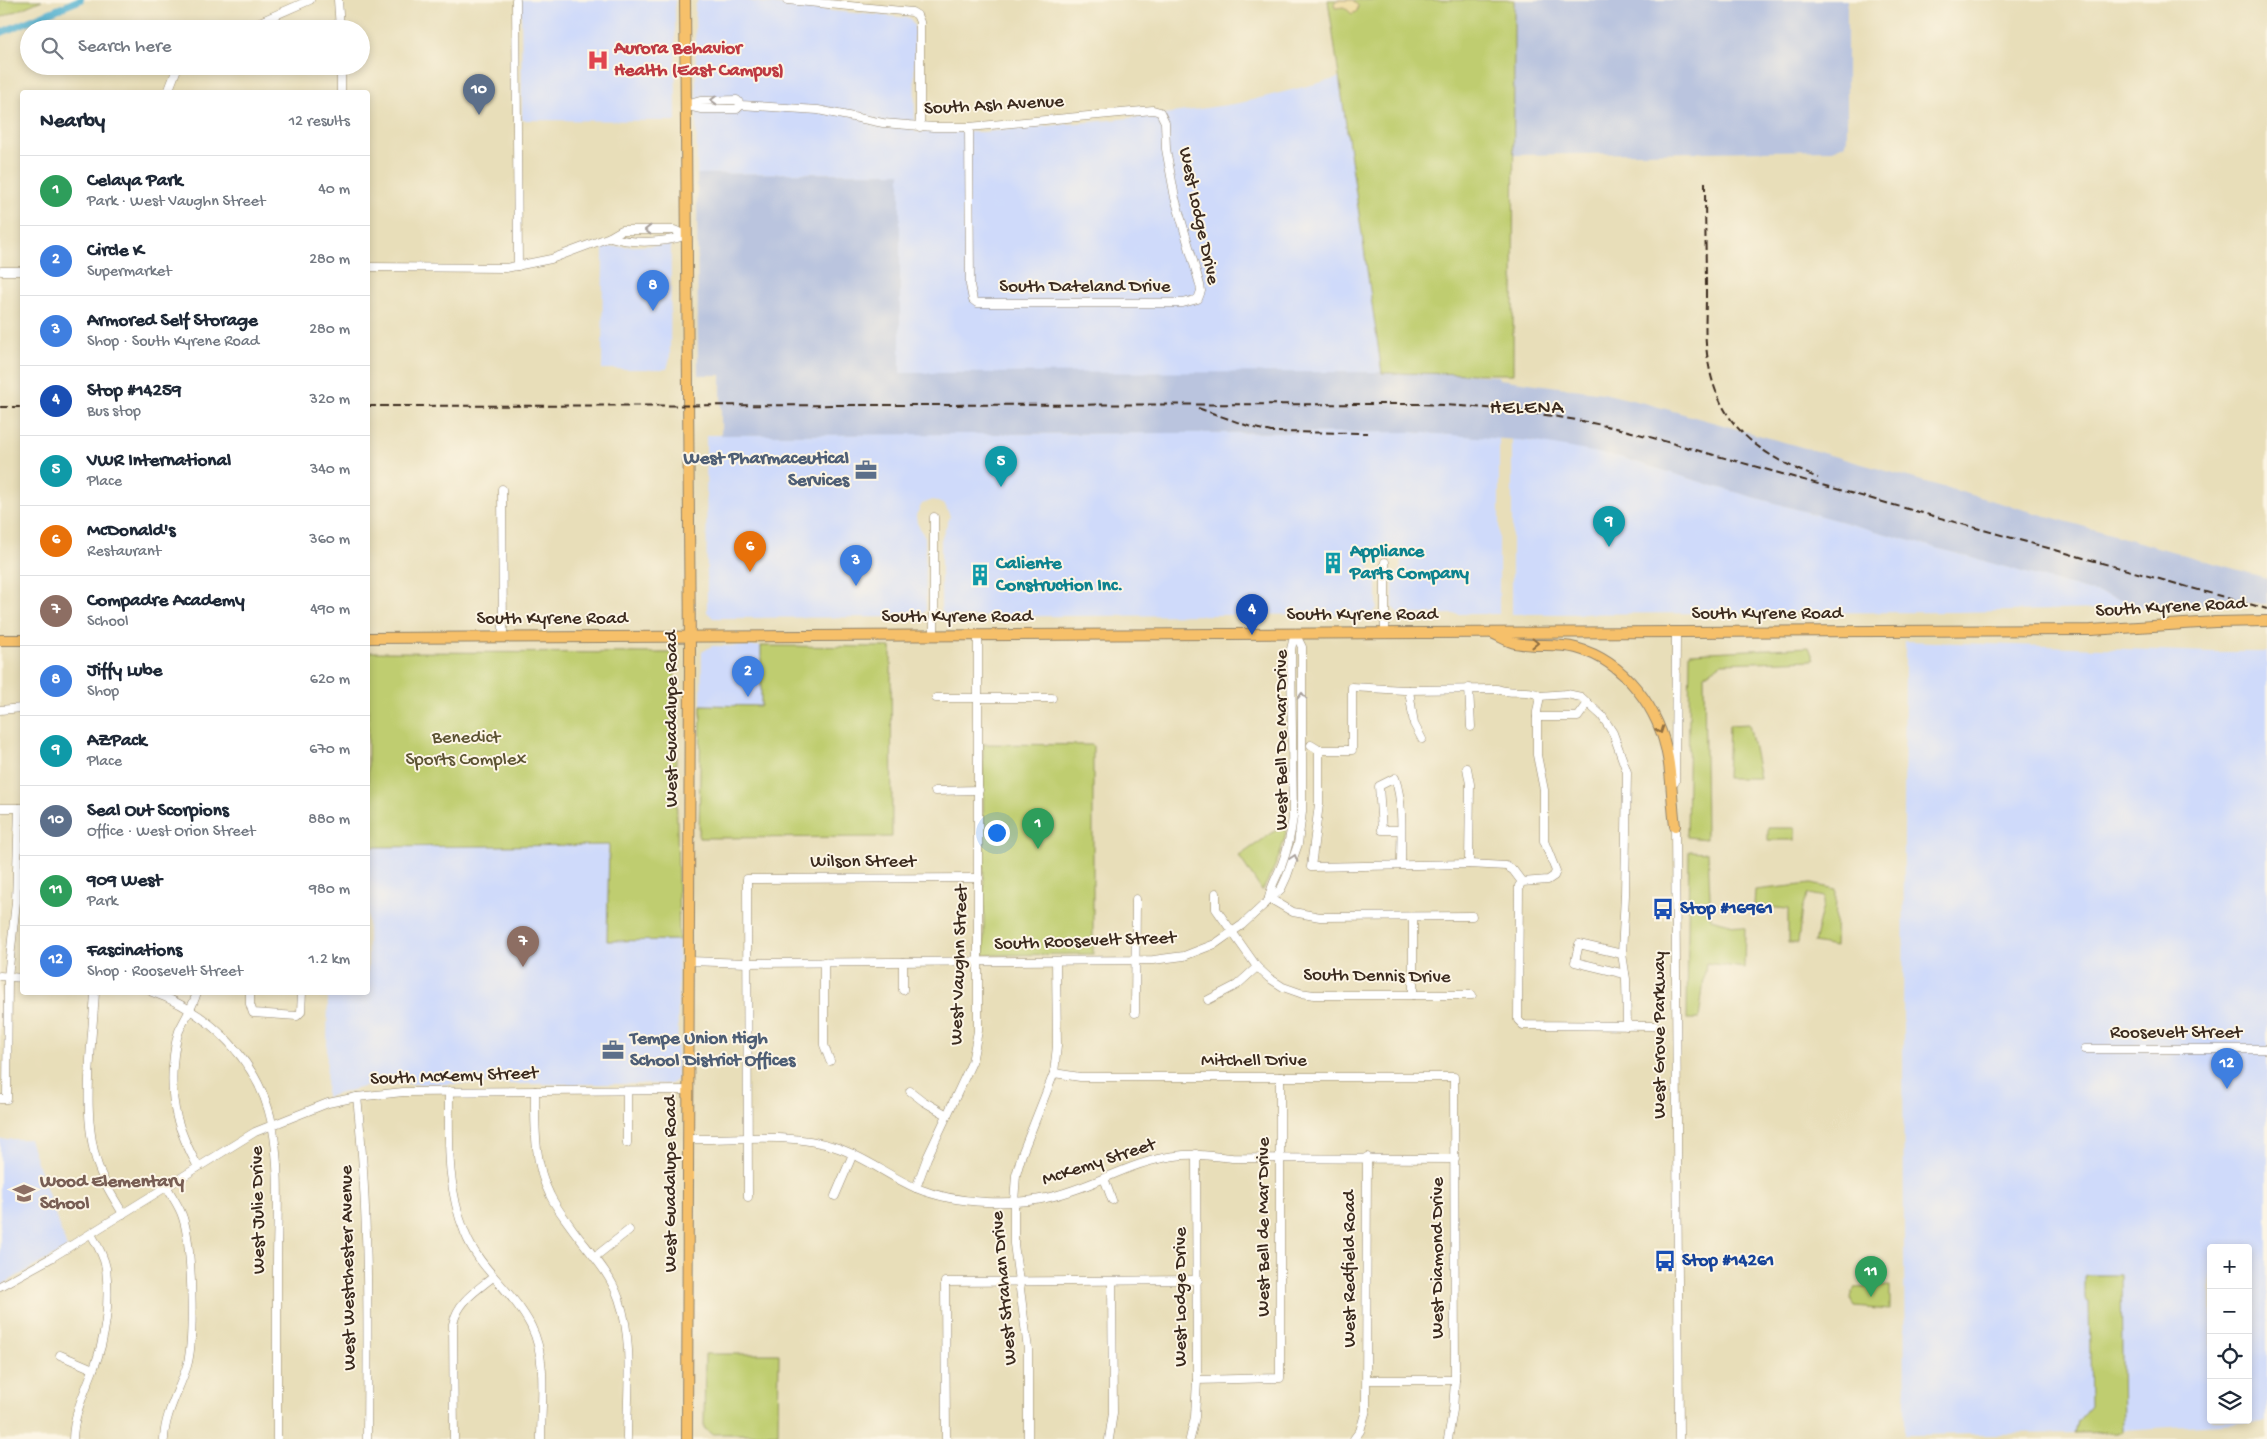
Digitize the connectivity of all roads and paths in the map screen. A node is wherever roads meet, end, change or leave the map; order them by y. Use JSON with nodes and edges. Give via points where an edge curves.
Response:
{"nodes":[{"id":1,"x":310,"y":0,"type":"edge"},
{"id":2,"x":338,"y":0,"type":"edge"},
{"id":3,"x":516,"y":0,"type":"edge"},
{"id":4,"x":685,"y":0,"type":"edge"},
{"id":5,"x":787,"y":0,"type":"edge"},
{"id":6,"x":264,"y":20,"type":"edge"},
{"id":7,"x":339,"y":20,"type":"edge"},
{"id":8,"x":175,"y":75,"type":"edge"},
{"id":9,"x":341,"y":75,"type":"edge"},
{"id":10,"x":169,"y":90,"type":"edge"},
{"id":11,"x":341,"y":90,"type":"edge"},
{"id":12,"x":686,"y":105,"type":"junction"},
{"id":13,"x":1160,"y":112,"type":"joint"},
{"id":14,"x":920,"y":127,"type":"junction"},
{"id":15,"x":969,"y":127,"type":"junction"},
{"id":16,"x":687,"y":235,"type":"junction"},
{"id":17,"x":518,"y":266,"type":"junction"},
{"id":18,"x":370,"y":267,"type":"edge"},
{"id":19,"x":1,"y":271,"type":"edge"},
{"id":20,"x":20,"y":271,"type":"edge"},
{"id":21,"x":1198,"y":299,"type":"joint"},
{"id":22,"x":502,"y":489,"type":"dead end"},
{"id":23,"x":934,"y":517,"type":"dead end"},
{"id":24,"x":1385,"y":562,"type":"dead end"},
{"id":25,"x":2267,"y":620,"type":"edge"},
{"id":26,"x":1489,"y":632,"type":"junction"},
{"id":27,"x":1676,"y":632,"type":"junction"},
{"id":28,"x":1295,"y":633,"type":"junction"},
{"id":29,"x":1386,"y":633,"type":"junction"},
{"id":30,"x":934,"y":635,"type":"junction"},
{"id":31,"x":978,"y":635,"type":"junction"},
{"id":32,"x":690,"y":636,"type":"junction"},
{"id":33,"x":503,"y":637,"type":"junction"},
{"id":34,"x":370,"y":638,"type":"edge"},
{"id":35,"x":0,"y":640,"type":"edge"},
{"id":36,"x":20,"y":640,"type":"edge"},
{"id":37,"x":1469,"y":688,"type":"junction"},
{"id":38,"x":1409,"y":690,"type":"junction"},
{"id":39,"x":1540,"y":696,"type":"junction"},
{"id":40,"x":936,"y":698,"type":"dead end"},
{"id":41,"x":979,"y":698,"type":"junction"},
{"id":42,"x":1052,"y":698,"type":"dead end"},
{"id":43,"x":1588,"y":703,"type":"junction"},
{"id":44,"x":20,"y":708,"type":"edge"},
{"id":45,"x":0,"y":710,"type":"edge"},
{"id":46,"x":1537,"y":717,"type":"junction"},
{"id":47,"x":1471,"y":727,"type":"dead end"},
{"id":48,"x":1422,"y":739,"type":"dead end"},
{"id":49,"x":1311,"y":744,"type":"dead end"},
{"id":50,"x":1319,"y":750,"type":"junction"},
{"id":51,"x":1468,"y":768,"type":"dead end"},
{"id":52,"x":979,"y":790,"type":"junction"},
{"id":53,"x":935,"y":791,"type":"dead end"},
{"id":54,"x":0,"y":808,"type":"edge"},
{"id":55,"x":20,"y":808,"type":"edge"},
{"id":56,"x":1675,"y":826,"type":"junction"},
{"id":57,"x":20,"y":829,"type":"edge"},
{"id":58,"x":1400,"y":830,"type":"junction"},
{"id":59,"x":1469,"y":864,"type":"junction"},
{"id":60,"x":1401,"y":865,"type":"junction"},
{"id":61,"x":979,"y":878,"type":"junction"},
{"id":62,"x":1522,"y":882,"type":"junction"},
{"id":63,"x":1216,"y":893,"type":"dead end"},
{"id":64,"x":1269,"y":898,"type":"junction"},
{"id":65,"x":1136,"y":899,"type":"dead end"},
{"id":66,"x":1472,"y":916,"type":"dead end"},
{"id":67,"x":1414,"y":917,"type":"junction"},
{"id":68,"x":1233,"y":932,"type":"junction"},
{"id":69,"x":1622,"y":954,"type":"junction"},
{"id":70,"x":689,"y":961,"type":"junction"},
{"id":71,"x":978,"y":961,"type":"junction"},
{"id":72,"x":1056,"y":961,"type":"junction"},
{"id":73,"x":1135,"y":961,"type":"junction"},
{"id":74,"x":824,"y":962,"type":"junction"},
{"id":75,"x":903,"y":962,"type":"junction"},
{"id":76,"x":748,"y":963,"type":"junction"},
{"id":77,"x":1257,"y":967,"type":"junction"},
{"id":78,"x":1625,"y":974,"type":"junction"},
{"id":79,"x":4,"y":976,"type":"edge"},
{"id":80,"x":20,"y":978,"type":"edge"},
{"id":81,"x":903,"y":990,"type":"dead end"},
{"id":82,"x":95,"y":995,"type":"edge"},
{"id":83,"x":158,"y":995,"type":"edge"},
{"id":84,"x":196,"y":995,"type":"edge"},
{"id":85,"x":250,"y":995,"type":"edge"},
{"id":86,"x":302,"y":995,"type":"edge"},
{"id":87,"x":1414,"y":995,"type":"junction"},
{"id":88,"x":1472,"y":995,"type":"dead end"},
{"id":89,"x":1208,"y":1000,"type":"dead end"},
{"id":90,"x":191,"y":1011,"type":"junction"},
{"id":91,"x":1135,"y":1013,"type":"dead end"},
{"id":92,"x":1627,"y":1026,"type":"junction"},
{"id":93,"x":1655,"y":1026,"type":"dead end"},
{"id":94,"x":2085,"y":1049,"type":"dead end"},
{"id":95,"x":2267,"y":1049,"type":"edge"},
{"id":96,"x":830,"y":1061,"type":"dead end"},
{"id":97,"x":1054,"y":1073,"type":"junction"},
{"id":98,"x":1280,"y":1077,"type":"junction"},
{"id":99,"x":1454,"y":1077,"type":"joint"},
{"id":100,"x":688,"y":1090,"type":"junction"},
{"id":101,"x":910,"y":1090,"type":"dead end"},
{"id":102,"x":449,"y":1091,"type":"junction"},
{"id":103,"x":535,"y":1091,"type":"junction"},
{"id":104,"x":627,"y":1091,"type":"junction"},
{"id":105,"x":357,"y":1097,"type":"junction"},
{"id":106,"x":4,"y":1099,"type":"edge"},
{"id":107,"x":947,"y":1115,"type":"junction"},
{"id":108,"x":272,"y":1124,"type":"junction"},
{"id":109,"x":688,"y":1139,"type":"junction"},
{"id":110,"x":748,"y":1140,"type":"junction"},
{"id":111,"x":627,"y":1143,"type":"dead end"},
{"id":112,"x":853,"y":1154,"type":"junction"},
{"id":113,"x":1196,"y":1154,"type":"junction"},
{"id":114,"x":1367,"y":1157,"type":"junction"},
{"id":115,"x":1280,"y":1158,"type":"junction"},
{"id":116,"x":1455,"y":1159,"type":"junction"},
{"id":117,"x":198,"y":1167,"type":"junction"},
{"id":118,"x":1104,"y":1178,"type":"junction"},
{"id":119,"x":167,"y":1187,"type":"junction"},
{"id":120,"x":916,"y":1188,"type":"junction"},
{"id":121,"x":835,"y":1196,"type":"dead end"},
{"id":122,"x":748,"y":1197,"type":"dead end"},
{"id":123,"x":1112,"y":1200,"type":"dead end"},
{"id":124,"x":1014,"y":1202,"type":"junction"},
{"id":125,"x":123,"y":1214,"type":"junction"},
{"id":126,"x":629,"y":1230,"type":"dead end"},
{"id":127,"x":91,"y":1234,"type":"junction"},
{"id":128,"x":596,"y":1256,"type":"junction"},
{"id":129,"x":494,"y":1276,"type":"junction"},
{"id":130,"x":1198,"y":1280,"type":"junction"},
{"id":131,"x":1112,"y":1282,"type":"junction"},
{"id":132,"x":1018,"y":1283,"type":"junction"},
{"id":133,"x":0,"y":1286,"type":"edge"},
{"id":134,"x":60,"y":1355,"type":"dead end"},
{"id":135,"x":94,"y":1369,"type":"junction"},
{"id":136,"x":1197,"y":1380,"type":"junction"},
{"id":137,"x":1367,"y":1380,"type":"junction"},
{"id":138,"x":1455,"y":1380,"type":"junction"},
{"id":139,"x":73,"y":1439,"type":"edge"},
{"id":140,"x":164,"y":1439,"type":"edge"},
{"id":141,"x":277,"y":1439,"type":"edge"},
{"id":142,"x":367,"y":1439,"type":"edge"},
{"id":143,"x":454,"y":1439,"type":"edge"},
{"id":144,"x":541,"y":1439,"type":"edge"},
{"id":145,"x":627,"y":1439,"type":"edge"},
{"id":146,"x":687,"y":1439,"type":"edge"},
{"id":147,"x":946,"y":1439,"type":"edge"},
{"id":148,"x":1028,"y":1439,"type":"edge"},
{"id":149,"x":1109,"y":1439,"type":"edge"},
{"id":150,"x":1190,"y":1439,"type":"edge"},
{"id":151,"x":1354,"y":1439,"type":"edge"},
{"id":152,"x":1448,"y":1439,"type":"edge"},
{"id":153,"x":1679,"y":1439,"type":"edge"}],
"edges":[{"from":1,"to":6,"type":"street"},
{"from":2,"to":7,"type":"street"},
{"from":3,"to":17,"type":"street"},
{"from":4,"to":12,"type":"main road","name":"West Guadalupe Road"},
{"from":5,"to":14,"type":"street","via":[[917,15],[920,22]]},
{"from":8,"to":10,"type":"street"},
{"from":9,"to":11,"type":"street"},
{"from":12,"to":14,"type":"street","name":"South Ash Avenue","via":[[700,101],[736,100],[741,104],[828,111]]},
{"from":12,"to":16,"type":"main road","name":"West Guadalupe Road"},
{"from":13,"to":15,"type":"street","name":"South Ash Avenue","via":[[1153,110]]},
{"from":13,"to":21,"type":"street","name":"West Lodge Drive","via":[[1165,122],[1166,149],[1175,198],[1200,287]]},
{"from":14,"to":15,"type":"street","name":"South Ash Avenue"},
{"from":15,"to":21,"type":"street","name":"South Dateland Drive","via":[[970,280],[973,300],[983,304],[1183,303]]},
{"from":16,"to":17,"type":"street","via":[[674,230],[622,230],[551,259]]},
{"from":16,"to":32,"type":"main road","name":"West Guadalupe Road"},
{"from":17,"to":18,"type":"street"},
{"from":19,"to":20,"type":"street"},
{"from":22,"to":33,"type":"street"},
{"from":23,"to":30,"type":"street"},
{"from":24,"to":29,"type":"street"},
{"from":25,"to":27,"type":"main road","name":"South Kyrene Road","via":[[2091,630]]},
{"from":26,"to":27,"type":"main road","name":"South Kyrene Road"},
{"from":26,"to":29,"type":"main road","name":"South Kyrene Road"},
{"from":26,"to":56,"type":"main road","one_way":true,"via":[[1515,643],[1554,644],[1579,649],[1627,679],[1651,710],[1666,745]]},
{"from":27,"to":56,"type":"street","name":"West Grove Parkway"},
{"from":28,"to":29,"type":"main road","name":"South Kyrene Road"},
{"from":28,"to":31,"type":"main road","name":"South Kyrene Road"},
{"from":28,"to":64,"type":"street","name":"West Bell De Mar Drive","via":[[1302,647],[1301,828],[1281,890]]},
{"from":30,"to":31,"type":"main road","name":"South Kyrene Road"},
{"from":30,"to":32,"type":"main road","name":"South Kyrene Road"},
{"from":31,"to":41,"type":"street","name":"West Vaughn Street"},
{"from":32,"to":33,"type":"main road","name":"South Kyrene Road"},
{"from":32,"to":70,"type":"main road","name":"West Guadalupe Road"},
{"from":33,"to":34,"type":"main road","name":"South Kyrene Road"},
{"from":35,"to":36,"type":"main road"},
{"from":37,"to":38,"type":"street"},
{"from":37,"to":39,"type":"street"},
{"from":37,"to":47,"type":"street"},
{"from":38,"to":48,"type":"street","via":[[1414,724]]},
{"from":38,"to":50,"type":"street","via":[[1352,687],[1352,750]]},
{"from":39,"to":43,"type":"street","via":[[1567,694],[1581,697]]},
{"from":39,"to":46,"type":"street"},
{"from":40,"to":41,"type":"street"},
{"from":41,"to":42,"type":"street"},
{"from":41,"to":52,"type":"street","name":"West Vaughn Street"},
{"from":43,"to":46,"type":"street","via":[[1578,717]]},
{"from":43,"to":69,"type":"street","via":[[1613,733],[1627,772]]},
{"from":44,"to":45,"type":"street"},
{"from":46,"to":62,"type":"street","via":[[1538,755],[1544,790],[1544,841],[1556,871],[1548,880]]},
{"from":49,"to":50,"type":"street"},
{"from":50,"to":60,"type":"street","via":[[1319,804],[1311,867]]},
{"from":51,"to":59,"type":"street"},
{"from":52,"to":53,"type":"street"},
{"from":52,"to":61,"type":"street","name":"West Vaughn Street"},
{"from":54,"to":55,"type":"street"},
{"from":56,"to":153,"type":"street","name":"West Grove Parkway"},
{"from":57,"to":79,"type":"street","via":[[17,893]]},
{"from":58,"to":58,"type":"street","via":[[1382,830],[1379,786],[1395,778]]},
{"from":58,"to":60,"type":"street"},
{"from":59,"to":60,"type":"street"},
{"from":59,"to":62,"type":"street","via":[[1510,867]]},
{"from":61,"to":71,"type":"street","name":"West Vaughn Street"},
{"from":61,"to":76,"type":"street","name":"Wilson Street","via":[[747,879]]},
{"from":62,"to":92,"type":"street","via":[[1519,886],[1518,1020],[1523,1024]]},
{"from":63,"to":68,"type":"street","name":"South Dennis Drive","via":[[1216,909]]},
{"from":64,"to":67,"type":"street","via":[[1285,909],[1304,915]]},
{"from":64,"to":68,"type":"street","name":"West Bell De Mar Drive"},
{"from":65,"to":73,"type":"street"},
{"from":66,"to":67,"type":"street"},
{"from":67,"to":87,"type":"street"},
{"from":68,"to":73,"type":"street","name":"South Roosevelt Street","via":[[1215,944],[1184,956]]},
{"from":68,"to":77,"type":"street","name":"South Dennis Drive"},
{"from":69,"to":78,"type":"street"},
{"from":69,"to":78,"type":"street","via":[[1579,944],[1575,962]]},
{"from":70,"to":76,"type":"street","name":"South Roosevelt Street"},
{"from":70,"to":100,"type":"main road","name":"West Guadalupe Road"},
{"from":71,"to":72,"type":"street","name":"South Roosevelt Street"},
{"from":71,"to":75,"type":"street","name":"South Roosevelt Street"},
{"from":71,"to":107,"type":"street","name":"West Vaughn Street","via":[[978,1031],[972,1062]]},
{"from":72,"to":73,"type":"street","name":"South Roosevelt Street"},
{"from":72,"to":97,"type":"street","name":"West Strahan Drive","via":[[1057,1046]]},
{"from":73,"to":91,"type":"street"},
{"from":74,"to":75,"type":"street","name":"South Roosevelt Street"},
{"from":74,"to":76,"type":"street","name":"South Roosevelt Street"},
{"from":74,"to":96,"type":"street","via":[[824,1045]]},
{"from":75,"to":81,"type":"street"},
{"from":76,"to":110,"type":"street"},
{"from":77,"to":87,"type":"street","name":"South Dennis Drive","via":[[1275,983],[1300,993]]},
{"from":77,"to":89,"type":"street","via":[[1237,985]]},
{"from":78,"to":92,"type":"street"},
{"from":79,"to":80,"type":"street"},
{"from":79,"to":106,"type":"street"},
{"from":82,"to":125,"type":"street","via":[[90,1131],[103,1179]]},
{"from":83,"to":90,"type":"street"},
{"from":84,"to":90,"type":"street"},
{"from":85,"to":86,"type":"street","via":[[253,1014],[297,1016],[301,1012]]},
{"from":87,"to":88,"type":"street","name":"South Dennis Drive"},
{"from":90,"to":108,"type":"street","name":"West Julie Drive","via":[[213,1026],[249,1067],[263,1094]]},
{"from":90,"to":117,"type":"street","via":[[174,1047],[172,1104],[184,1142]]},
{"from":92,"to":93,"type":"street"},
{"from":94,"to":95,"type":"street","name":"Roosevelt Street"},
{"from":97,"to":98,"type":"street","name":"Mitchell Drive","via":[[1080,1077]]},
{"from":97,"to":124,"type":"street","name":"West Strahan Drive","via":[[1022,1154]]},
{"from":98,"to":99,"type":"street","name":"Mitchell Drive"},
{"from":98,"to":115,"type":"street","name":"West Bell de Mar Drive"},
{"from":99,"to":116,"type":"street","name":"West Diamond Drive"},
{"from":100,"to":104,"type":"street","name":"South McKemy Street"},
{"from":100,"to":109,"type":"main road","name":"West Guadalupe Road"},
{"from":101,"to":107,"type":"street"},
{"from":102,"to":103,"type":"street","name":"South McKemy Street"},
{"from":102,"to":105,"type":"street","name":"South McKemy Street","via":[[389,1092]]},
{"from":102,"to":129,"type":"street","via":[[449,1162],[453,1198],[466,1235],[479,1259]]},
{"from":103,"to":104,"type":"street","name":"South McKemy Street"},
{"from":103,"to":128,"type":"street","via":[[539,1164],[550,1195]]},
{"from":104,"to":111,"type":"street"},
{"from":105,"to":108,"type":"street","name":"South McKemy Street","via":[[321,1105]]},
{"from":105,"to":142,"type":"street","name":"West Westchester Avenue","via":[[362,1141],[368,1316]]},
{"from":107,"to":120,"type":"street","name":"West Vaughn Street"},
{"from":108,"to":117,"type":"street","name":"South McKemy Street"},
{"from":108,"to":141,"type":"street","name":"West Julie Drive","via":[[277,1169]]},
{"from":109,"to":110,"type":"street","name":"McKemy Street"},
{"from":109,"to":146,"type":"main road","name":"West Guadalupe Road"},
{"from":110,"to":112,"type":"street","name":"McKemy Street","via":[[792,1139]]},
{"from":110,"to":122,"type":"street"},
{"from":112,"to":120,"type":"street","name":"McKemy Street"},
{"from":112,"to":121,"type":"street"},
{"from":113,"to":115,"type":"street","name":"McKemy Street"},
{"from":113,"to":118,"type":"street","name":"McKemy Street","via":[[1148,1161]]},
{"from":113,"to":130,"type":"street","name":"West Lodge Drive"},
{"from":114,"to":115,"type":"street","name":"McKemy Street"},
{"from":114,"to":116,"type":"street","name":"McKemy Street"},
{"from":114,"to":137,"type":"street","name":"West Redfield Road"},
{"from":115,"to":136,"type":"street","name":"West Bell de Mar Drive","via":[[1280,1378]]},
{"from":116,"to":138,"type":"street","name":"West Diamond Drive"},
{"from":117,"to":119,"type":"street","name":"South McKemy Street"},
{"from":118,"to":123,"type":"street"},
{"from":118,"to":124,"type":"street","name":"McKemy Street","via":[[1047,1198]]},
{"from":119,"to":125,"type":"street","name":"South McKemy Street"},
{"from":119,"to":140,"type":"street","via":[[183,1217],[190,1251],[191,1344],[187,1366],[169,1412]]},
{"from":120,"to":124,"type":"street","name":"McKemy Street","via":[[955,1200]]},
{"from":124,"to":132,"type":"street","name":"West Strahan Drive"},
{"from":125,"to":127,"type":"street","name":"South McKemy Street"},
{"from":126,"to":128,"type":"street"},
{"from":127,"to":133,"type":"street","name":"South McKemy Street"},
{"from":127,"to":135,"type":"street","via":[[106,1268],[106,1320],[103,1343]]},
{"from":128,"to":145,"type":"street","via":[[611,1279],[624,1321]]},
{"from":129,"to":143,"type":"street","via":[[462,1303],[454,1318]]},
{"from":129,"to":144,"type":"street","via":[[531,1325],[539,1345]]},
{"from":130,"to":131,"type":"street"},
{"from":130,"to":136,"type":"street","name":"West Lodge Drive"},
{"from":131,"to":132,"type":"street"},
{"from":131,"to":149,"type":"street","via":[[1113,1413]]},
{"from":132,"to":147,"type":"street","via":[[945,1282]]},
{"from":132,"to":148,"type":"street","name":"West Strahan Drive","via":[[1028,1349]]},
{"from":134,"to":135,"type":"street"},
{"from":135,"to":139,"type":"street","via":[[75,1415]]},
{"from":136,"to":150,"type":"street","name":"West Lodge Drive"},
{"from":137,"to":138,"type":"street"},
{"from":137,"to":151,"type":"street","name":"West Redfield Road","via":[[1366,1410]]},
{"from":138,"to":152,"type":"street","name":"West Diamond Drive"}]}
